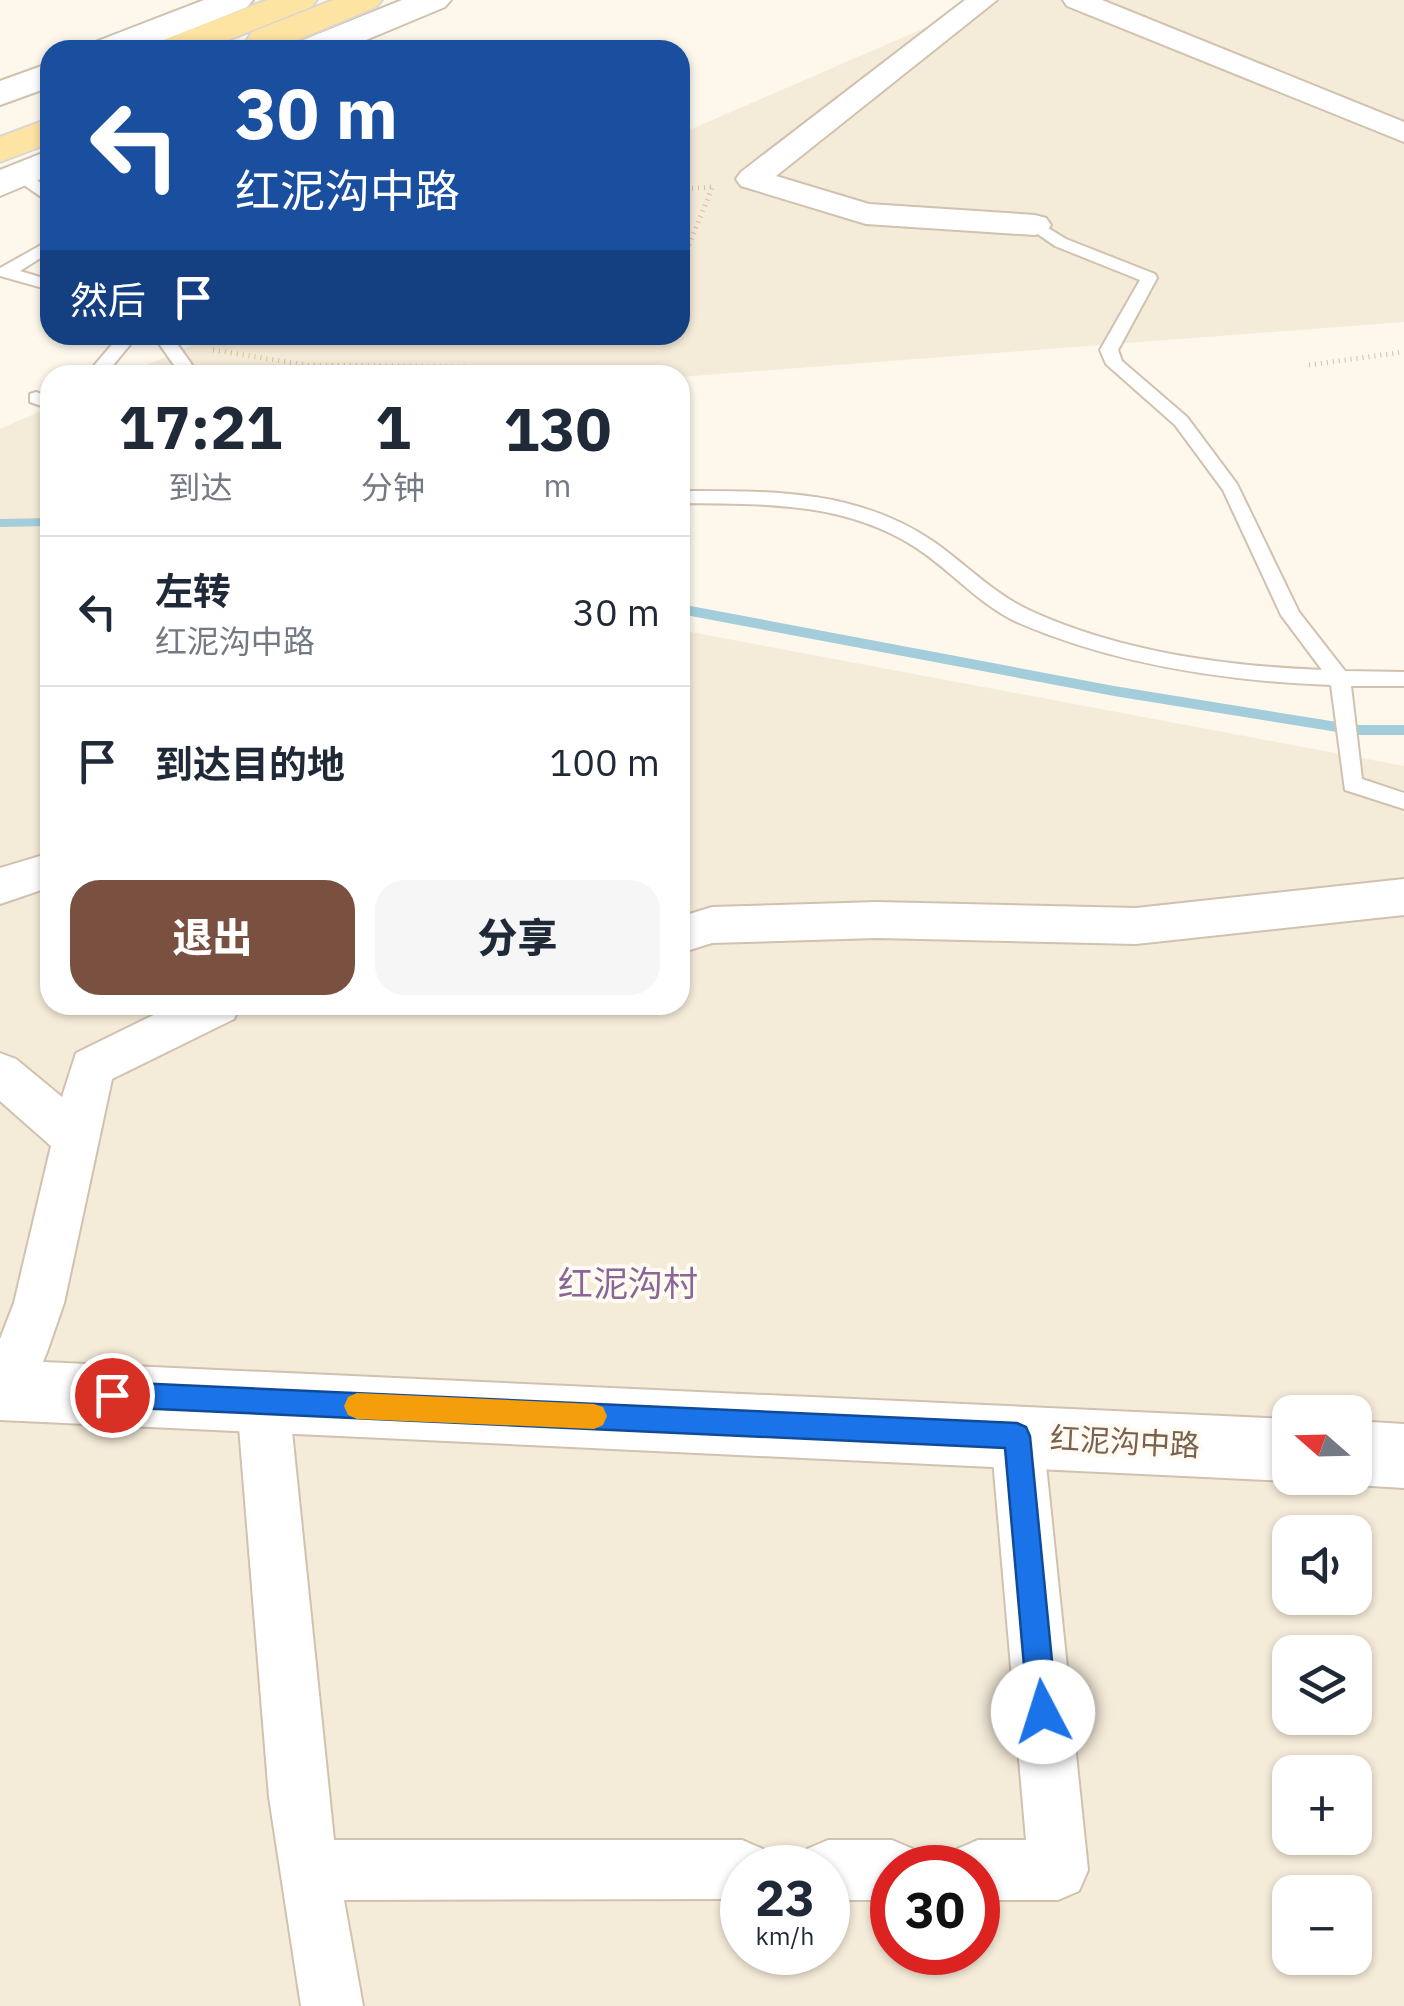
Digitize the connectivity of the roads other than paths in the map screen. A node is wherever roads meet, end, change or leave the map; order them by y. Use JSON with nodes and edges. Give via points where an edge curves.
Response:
{"nodes":[{"id":1,"x":235,"y":0,"type":"edge"},
{"id":2,"x":299,"y":0,"type":"edge"},
{"id":3,"x":364,"y":0,"type":"edge"},
{"id":4,"x":433,"y":0,"type":"edge"},
{"id":5,"x":983,"y":0,"type":"edge"},
{"id":6,"x":1077,"y":0,"type":"edge"},
{"id":7,"x":133,"y":40,"type":"edge"},
{"id":8,"x":197,"y":40,"type":"edge"},
{"id":9,"x":264,"y":40,"type":"edge"},
{"id":10,"x":335,"y":40,"type":"edge"},
{"id":11,"x":40,"y":78,"type":"edge"},
{"id":12,"x":0,"y":94,"type":"edge"},
{"id":13,"x":40,"y":104,"type":"edge"},
{"id":14,"x":0,"y":121,"type":"edge"},
{"id":15,"x":1404,"y":133,"type":"edge"},
{"id":16,"x":40,"y":146,"type":"edge"},
{"id":17,"x":24,"y":174,"type":"edge"},
{"id":18,"x":1035,"y":225,"type":"joint"},
{"id":19,"x":40,"y":251,"type":"edge"},
{"id":20,"x":40,"y":282,"type":"edge"},
{"id":21,"x":120,"y":345,"type":"edge"},
{"id":22,"x":104,"y":365,"type":"edge"},
{"id":23,"x":690,"y":497,"type":"edge"},
{"id":24,"x":1340,"y":679,"type":"junction"},
{"id":25,"x":1404,"y":679,"type":"edge"},
{"id":26,"x":1404,"y":801,"type":"edge"},
{"id":27,"x":40,"y":873,"type":"edge"},
{"id":28,"x":0,"y":886,"type":"edge"},
{"id":29,"x":1404,"y":897,"type":"edge"},
{"id":30,"x":690,"y":931,"type":"edge"},
{"id":31,"x":198,"y":1015,"type":"edge"},
{"id":32,"x":0,"y":1073,"type":"edge"},
{"id":33,"x":77,"y":1139,"type":"junction"},
{"id":34,"x":0,"y":1372,"type":"edge"},
{"id":35,"x":0,"y":1390,"type":"edge"},
{"id":36,"x":263,"y":1402,"type":"junction"},
{"id":37,"x":1017,"y":1436,"type":"junction"},
{"id":38,"x":1272,"y":1449,"type":"edge"},
{"id":39,"x":1372,"y":1455,"type":"edge"},
{"id":40,"x":1404,"y":1456,"type":"edge"},
{"id":41,"x":310,"y":1870,"type":"junction"},
{"id":42,"x":720,"y":1870,"type":"edge"},
{"id":43,"x":1000,"y":1870,"type":"edge"},
{"id":44,"x":332,"y":2006,"type":"edge"}],
"edges":[{"from":1,"to":7,"type":"street"},
{"from":2,"to":8,"type":"main road"},
{"from":3,"to":9,"type":"main road"},
{"from":4,"to":10,"type":"street"},
{"from":5,"to":18,"type":"street","via":[[752,180],[866,214]]},
{"from":6,"to":15,"type":"street"},
{"from":11,"to":12,"type":"street"},
{"from":13,"to":14,"type":"main road"},
{"from":16,"to":17,"type":"main road"},
{"from":18,"to":24,"type":"lane","via":[[1052,241],[1125,263],[1149,278],[1109,350],[1115,364],[1181,420],[1232,488],[1291,615]]},
{"from":19,"to":20,"type":"lane","via":[[6,272]]},
{"from":21,"to":22,"type":"lane"},
{"from":23,"to":24,"type":"lane","via":[[809,498],[871,514],[921,542],[1020,616],[1084,640],[1172,660]]},
{"from":24,"to":25,"type":"lane"},
{"from":24,"to":26,"type":"lane","via":[[1352,784]]},
{"from":27,"to":28,"type":"street"},
{"from":29,"to":30,"type":"street","via":[[1136,926],[877,920]]},
{"from":31,"to":33,"type":"street","via":[[92,1067]]},
{"from":32,"to":33,"type":"street"},
{"from":33,"to":34,"type":"street","via":[[39,1303],[22,1352]]},
{"from":35,"to":36,"type":"street","name":"红泥沟中路"},
{"from":36,"to":37,"type":"street","name":"红泥沟中路"},
{"from":36,"to":41,"type":"street"},
{"from":37,"to":38,"type":"street","name":"红泥沟中路"},
{"from":37,"to":43,"type":"street","via":[[1058,1870]]},
{"from":39,"to":40,"type":"street"},
{"from":41,"to":42,"type":"street"},
{"from":41,"to":44,"type":"street"}]}
